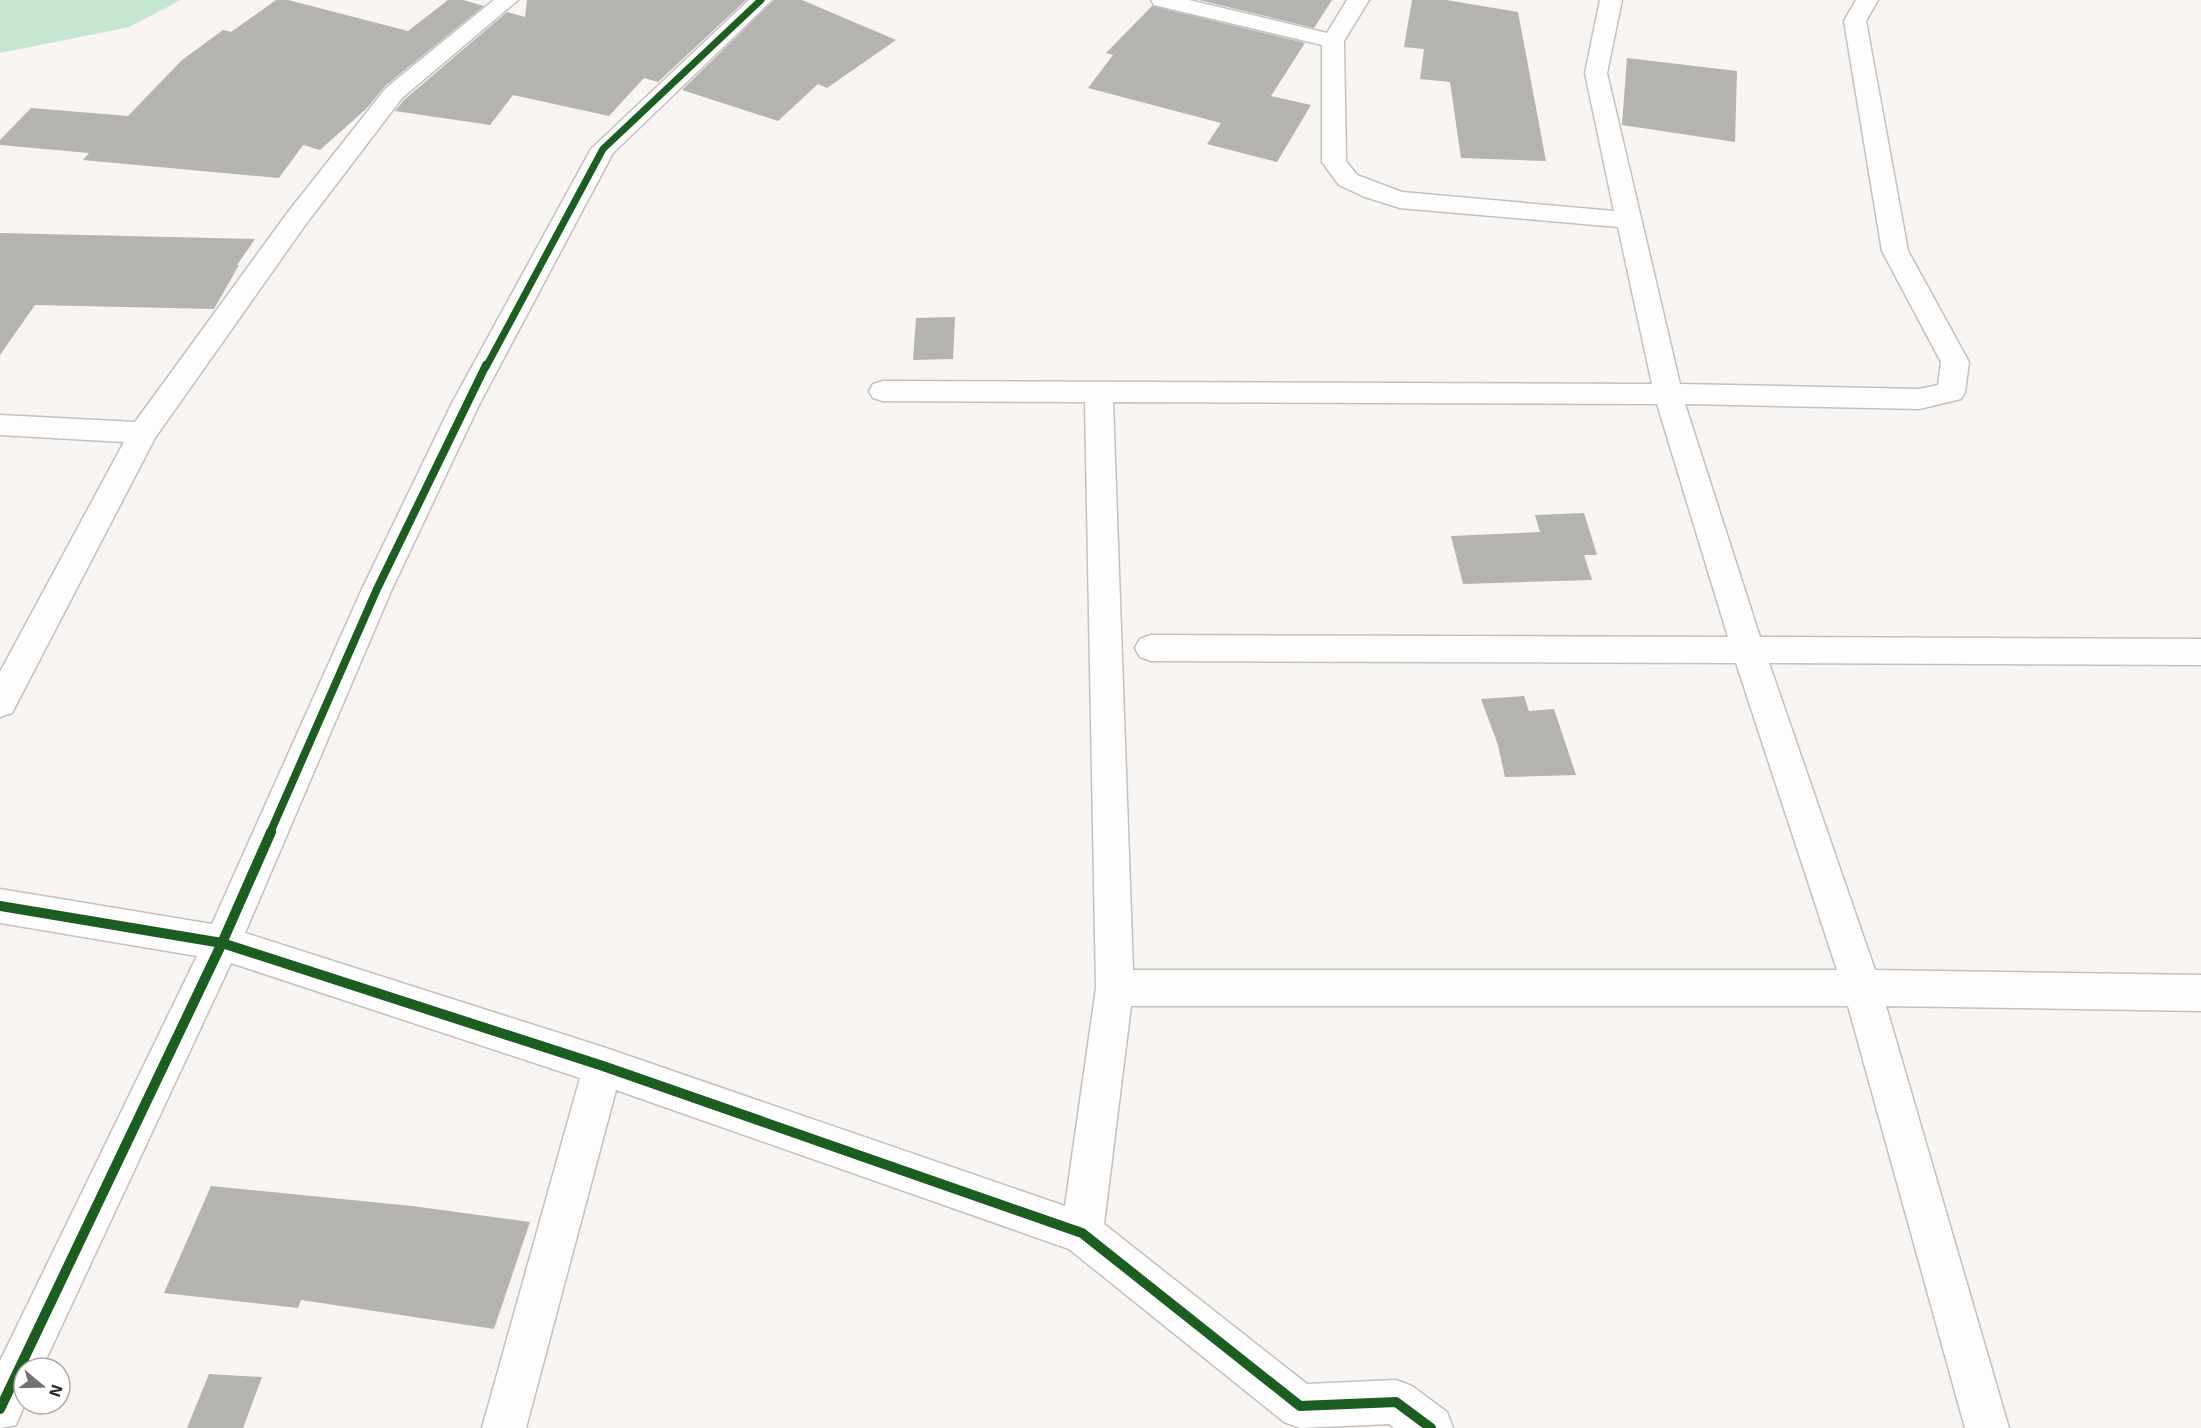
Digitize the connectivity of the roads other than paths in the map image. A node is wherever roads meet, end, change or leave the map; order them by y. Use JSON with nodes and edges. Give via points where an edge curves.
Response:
{"nodes":[{"id":1,"x":507,"y":0,"type":"edge"},
{"id":2,"x":761,"y":0,"type":"edge"},
{"id":3,"x":1162,"y":0,"type":"edge"},
{"id":4,"x":1358,"y":0,"type":"edge"},
{"id":5,"x":1611,"y":0,"type":"edge"},
{"id":6,"x":1867,"y":0,"type":"edge"},
{"id":7,"x":1333,"y":40,"type":"junction"},
{"id":8,"x":1629,"y":220,"type":"junction"},
{"id":9,"x":883,"y":391,"type":"dead end"},
{"id":10,"x":1099,"y":393,"type":"junction"},
{"id":11,"x":1668,"y":394,"type":"junction"},
{"id":12,"x":0,"y":425,"type":"edge"},
{"id":13,"x":143,"y":433,"type":"junction"},
{"id":14,"x":1150,"y":648,"type":"dead end"},
{"id":15,"x":1748,"y":650,"type":"junction"},
{"id":16,"x":2201,"y":652,"type":"edge"},
{"id":17,"x":0,"y":703,"type":"edge"},
{"id":18,"x":0,"y":906,"type":"edge"},
{"id":19,"x":222,"y":943,"type":"junction"},
{"id":20,"x":1115,"y":988,"type":"junction"},
{"id":21,"x":1862,"y":988,"type":"junction"},
{"id":22,"x":2201,"y":993,"type":"edge"},
{"id":23,"x":603,"y":1066,"type":"junction"},
{"id":24,"x":1082,"y":1233,"type":"junction"},
{"id":25,"x":0,"y":1409,"type":"edge"},
{"id":26,"x":1397,"y":1415,"type":"edge"},
{"id":27,"x":504,"y":1428,"type":"edge"},
{"id":28,"x":1431,"y":1428,"type":"edge"},
{"id":29,"x":1987,"y":1428,"type":"edge"}],
"edges":[{"from":1,"to":13,"type":"street","via":[[394,93],[297,218]]},
{"from":2,"to":19,"type":"street","via":[[603,149],[466,404],[377,589]]},
{"from":3,"to":7,"type":"street"},
{"from":4,"to":7,"type":"street"},
{"from":5,"to":8,"type":"street","via":[[1596,73]]},
{"from":6,"to":11,"type":"street","via":[[1855,21],[1895,251],[1955,362],[1951,392],[1919,399]]},
{"from":7,"to":8,"type":"street","via":[[1334,162],[1348,180],[1400,200]]},
{"from":8,"to":11,"type":"street"},
{"from":9,"to":10,"type":"street"},
{"from":10,"to":11,"type":"street"},
{"from":10,"to":20,"type":"street"},
{"from":11,"to":15,"type":"street"},
{"from":12,"to":13,"type":"street"},
{"from":13,"to":17,"type":"street"},
{"from":14,"to":15,"type":"street"},
{"from":15,"to":16,"type":"street"},
{"from":15,"to":21,"type":"street"},
{"from":18,"to":19,"type":"street"},
{"from":19,"to":23,"type":"street"},
{"from":19,"to":25,"type":"street"},
{"from":20,"to":21,"type":"street"},
{"from":20,"to":24,"type":"street"},
{"from":21,"to":22,"type":"street"},
{"from":21,"to":29,"type":"street"},
{"from":23,"to":24,"type":"street"},
{"from":23,"to":27,"type":"street"},
{"from":24,"to":26,"type":"street","via":[[1300,1406]]},
{"from":26,"to":28,"type":"street"}]}
